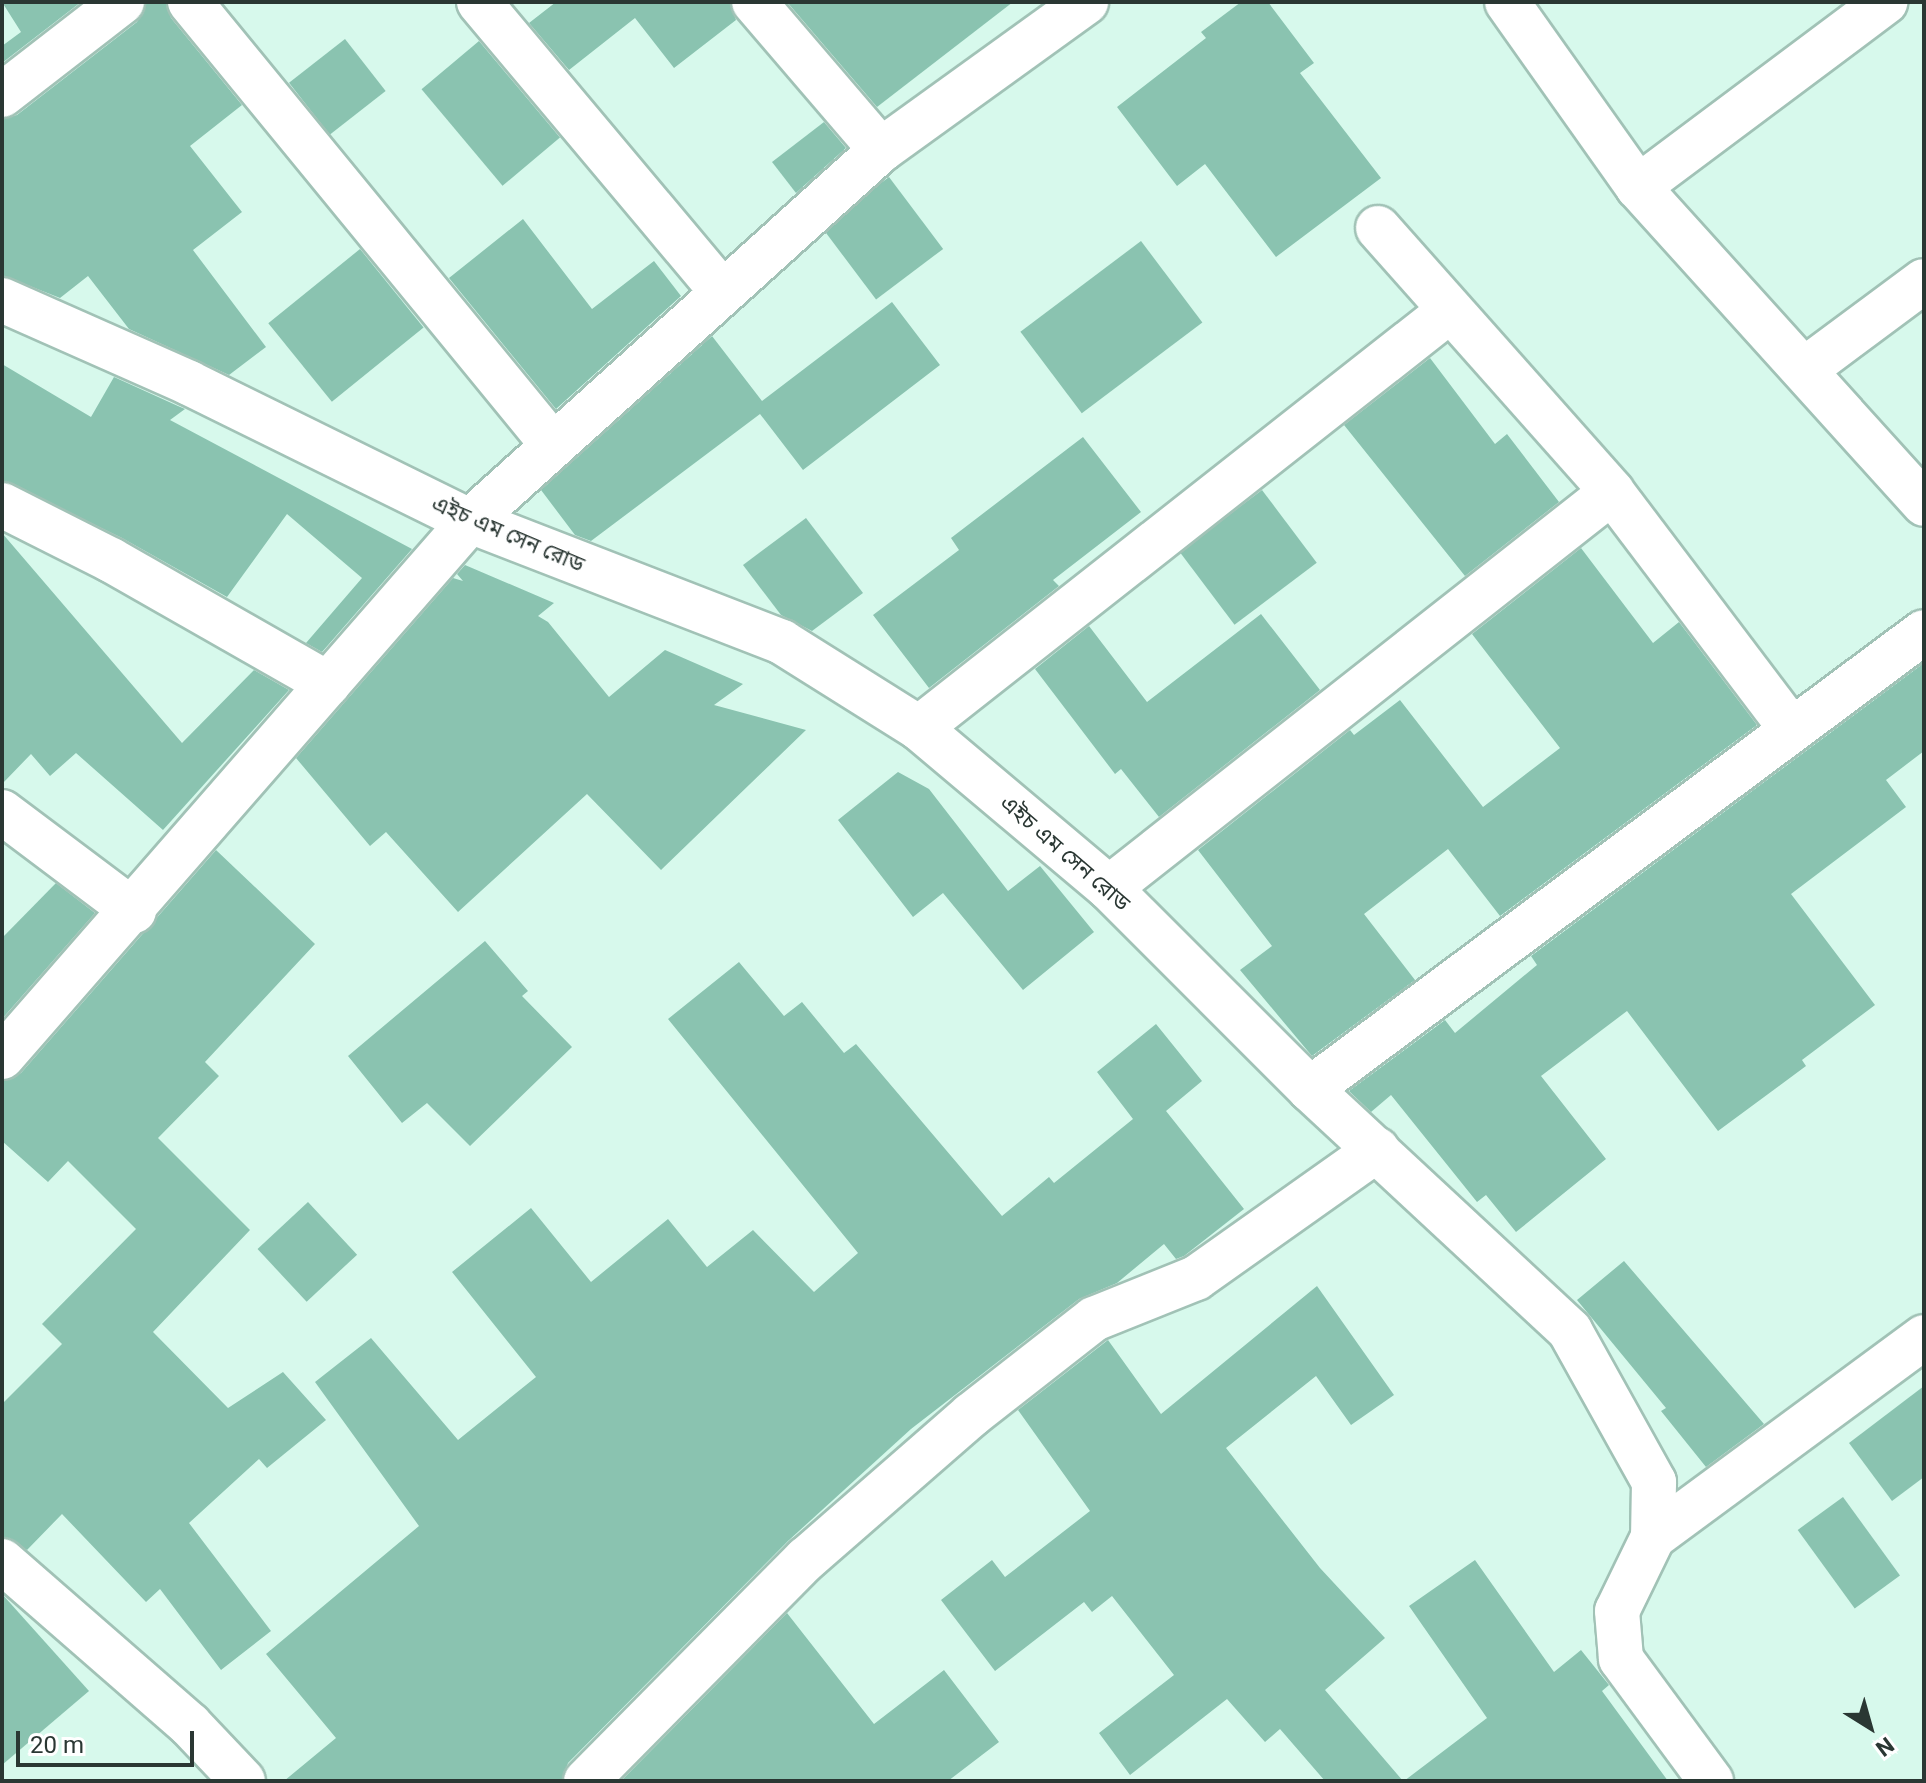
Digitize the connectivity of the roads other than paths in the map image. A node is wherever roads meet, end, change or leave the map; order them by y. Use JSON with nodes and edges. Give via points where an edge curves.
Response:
{"nodes":[{"id":1,"x":122,"y":2,"type":"edge"},
{"id":2,"x":190,"y":2,"type":"edge"},
{"id":3,"x":479,"y":2,"type":"edge"},
{"id":4,"x":754,"y":2,"type":"edge"},
{"id":5,"x":1086,"y":2,"type":"edge"},
{"id":6,"x":1507,"y":2,"type":"edge"},
{"id":7,"x":1885,"y":2,"type":"edge"},
{"id":8,"x":2,"y":95,"type":"edge"},
{"id":9,"x":881,"y":150,"type":"junction"},
{"id":10,"x":1638,"y":187,"type":"junction"},
{"id":11,"x":1378,"y":228,"type":"dead end"},
{"id":12,"x":1924,"y":281,"type":"edge"},
{"id":13,"x":721,"y":290,"type":"junction"},
{"id":14,"x":2,"y":300,"type":"edge"},
{"id":15,"x":1448,"y":312,"type":"junction"},
{"id":16,"x":1804,"y":370,"type":"junction"},
{"id":17,"x":553,"y":445,"type":"junction"},
{"id":18,"x":1612,"y":492,"type":"junction"},
{"id":19,"x":1924,"y":504,"type":"edge"},
{"id":20,"x":2,"y":505,"type":"edge"},
{"id":21,"x":470,"y":521,"type":"junction"},
{"id":22,"x":1924,"y":632,"type":"edge"},
{"id":23,"x":328,"y":684,"type":"junction"},
{"id":24,"x":919,"y":728,"type":"junction"},
{"id":25,"x":1792,"y":730,"type":"junction"},
{"id":26,"x":2,"y":812,"type":"edge"},
{"id":27,"x":1109,"y":888,"type":"junction"},
{"id":28,"x":134,"y":911,"type":"junction"},
{"id":29,"x":2,"y":1057,"type":"edge"},
{"id":30,"x":1310,"y":1089,"type":"junction"},
{"id":31,"x":1377,"y":1150,"type":"junction"},
{"id":32,"x":1924,"y":1337,"type":"edge"},
{"id":33,"x":1653,"y":1537,"type":"junction"},
{"id":34,"x":2,"y":1561,"type":"edge"},
{"id":35,"x":243,"y":1781,"type":"edge"},
{"id":36,"x":586,"y":1781,"type":"edge"},
{"id":37,"x":1711,"y":1781,"type":"edge"}],
"edges":[{"from":1,"to":8,"type":"street"},
{"from":2,"to":17,"type":"street"},
{"from":3,"to":13,"type":"street"},
{"from":4,"to":9,"type":"street"},
{"from":5,"to":9,"type":"street"},
{"from":6,"to":10,"type":"street"},
{"from":7,"to":10,"type":"street"},
{"from":9,"to":13,"type":"street"},
{"from":10,"to":16,"type":"street"},
{"from":11,"to":15,"type":"street"},
{"from":12,"to":16,"type":"street"},
{"from":13,"to":17,"type":"street"},
{"from":14,"to":21,"type":"street","name":"এইচ এম সেন রোড","via":[[189,383]]},
{"from":15,"to":18,"type":"street"},
{"from":15,"to":24,"type":"street"},
{"from":16,"to":19,"type":"street"},
{"from":17,"to":21,"type":"street"},
{"from":18,"to":25,"type":"street"},
{"from":18,"to":27,"type":"street"},
{"from":20,"to":23,"type":"street","via":[[111,560]]},
{"from":21,"to":23,"type":"street"},
{"from":21,"to":24,"type":"street","name":"এইচ এম সেন রোড","via":[[782,642]]},
{"from":22,"to":25,"type":"street"},
{"from":23,"to":28,"type":"street"},
{"from":24,"to":27,"type":"street","name":"এইচ এম সেন রোড"},
{"from":25,"to":30,"type":"street"},
{"from":26,"to":28,"type":"street"},
{"from":27,"to":30,"type":"street","name":"এইচ এম সেন রোড"},
{"from":28,"to":29,"type":"street"},
{"from":30,"to":31,"type":"street","name":"এইচ এম সেন রোড"},
{"from":31,"to":33,"type":"street","name":"এইচ এম সেন রোড","via":[[1570,1331],[1654,1482]]},
{"from":31,"to":36,"type":"street","via":[[1196,1278],[1094,1319],[971,1415],[806,1559]]},
{"from":32,"to":33,"type":"street"},
{"from":33,"to":37,"type":"street","name":"এইচ এম সেন রোড","via":[[1617,1611],[1621,1659]]},
{"from":34,"to":35,"type":"street","via":[[190,1725]]}]}
